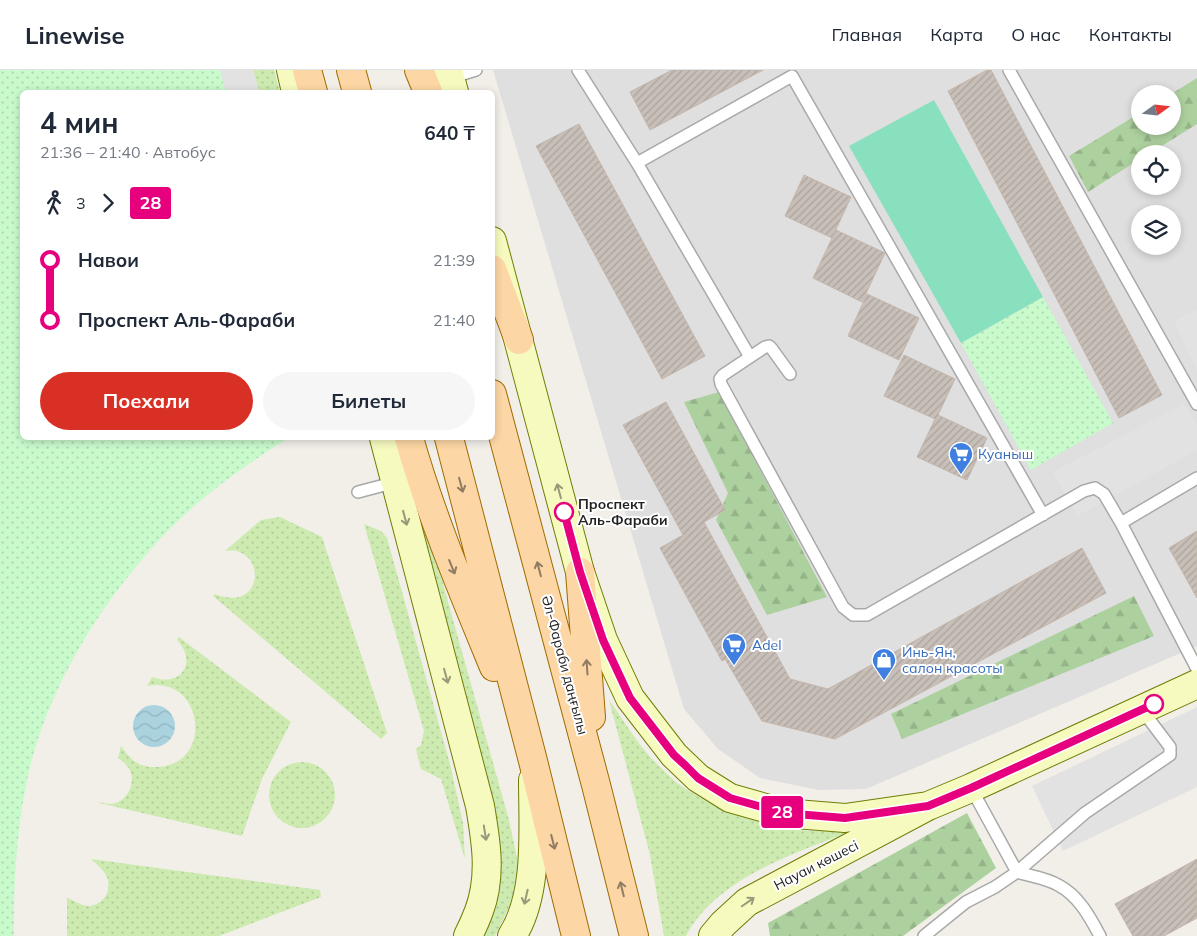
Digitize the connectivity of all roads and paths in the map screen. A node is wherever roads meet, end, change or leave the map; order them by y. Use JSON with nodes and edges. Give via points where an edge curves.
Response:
{"nodes":[{"id":1,"x":291,"y":70,"type":"edge"},
{"id":2,"x":307,"y":70,"type":"edge"},
{"id":3,"x":351,"y":70,"type":"edge"},
{"id":4,"x":405,"y":70,"type":"edge"},
{"id":5,"x":419,"y":70,"type":"edge"},
{"id":6,"x":476,"y":70,"type":"edge"},
{"id":7,"x":578,"y":70,"type":"edge"},
{"id":8,"x":803,"y":70,"type":"edge"},
{"id":9,"x":1009,"y":70,"type":"edge"},
{"id":10,"x":792,"y":76,"type":"junction"},
{"id":11,"x":445,"y":83,"type":"edge"},
{"id":12,"x":296,"y":90,"type":"edge"},
{"id":13,"x":312,"y":90,"type":"edge"},
{"id":14,"x":356,"y":90,"type":"edge"},
{"id":15,"x":410,"y":90,"type":"edge"},
{"id":16,"x":638,"y":163,"type":"junction"},
{"id":17,"x":495,"y":252,"type":"edge"},
{"id":18,"x":495,"y":277,"type":"edge"},
{"id":19,"x":519,"y":340,"type":"junction"},
{"id":20,"x":750,"y":357,"type":"junction"},
{"id":21,"x":790,"y":374,"type":"dead end"},
{"id":22,"x":1197,"y":404,"type":"edge"},
{"id":23,"x":495,"y":405,"type":"edge"},
{"id":24,"x":385,"y":440,"type":"edge"},
{"id":25,"x":410,"y":440,"type":"edge"},
{"id":26,"x":450,"y":440,"type":"edge"},
{"id":27,"x":1197,"y":478,"type":"edge"},
{"id":28,"x":396,"y":482,"type":"junction"},
{"id":29,"x":358,"y":492,"type":"dead end"},
{"id":30,"x":1042,"y":515,"type":"junction"},
{"id":31,"x":1121,"y":523,"type":"junction"},
{"id":32,"x":580,"y":572,"type":"junction"},
{"id":33,"x":1197,"y":669,"type":"edge"},
{"id":34,"x":1197,"y":684,"type":"edge"},
{"id":35,"x":1142,"y":710,"type":"junction"},
{"id":36,"x":533,"y":761,"type":"junction"},
{"id":37,"x":596,"y":786,"type":"junction"},
{"id":38,"x":971,"y":788,"type":"junction"},
{"id":39,"x":928,"y":806,"type":"junction"},
{"id":40,"x":1017,"y":872,"type":"junction"},
{"id":41,"x":468,"y":936,"type":"edge"},
{"id":42,"x":512,"y":936,"type":"edge"},
{"id":43,"x":576,"y":936,"type":"edge"},
{"id":44,"x":634,"y":936,"type":"edge"},
{"id":45,"x":713,"y":936,"type":"edge"},
{"id":46,"x":924,"y":936,"type":"edge"},
{"id":47,"x":1100,"y":936,"type":"edge"}],
"edges":[{"from":1,"to":12,"type":"street"},
{"from":2,"to":13,"type":"main road"},
{"from":3,"to":14,"type":"main road"},
{"from":4,"to":15,"type":"main road"},
{"from":5,"to":11,"type":"main road"},
{"from":6,"to":11,"type":"lane"},
{"from":7,"to":16,"type":"lane"},
{"from":8,"to":10,"type":"lane"},
{"from":9,"to":22,"type":"lane"},
{"from":10,"to":16,"type":"lane"},
{"from":10,"to":30,"type":"lane"},
{"from":16,"to":20,"type":"lane"},
{"from":17,"to":19,"type":"street"},
{"from":18,"to":19,"type":"main road"},
{"from":32,"to":19,"type":"street","one_way":true},
{"from":20,"to":21,"type":"lane","via":[[768,346]]},
{"from":20,"to":30,"type":"lane","via":[[723,375],[721,384],[843,607],[853,615],[867,615]]},
{"from":37,"to":23,"type":"main road","name":"Әл-Фараби даңғылы","one_way":true},
{"from":24,"to":28,"type":"street"},
{"from":25,"to":36,"type":"main road","one_way":true,"via":[[450,562]]},
{"from":26,"to":36,"type":"main road","one_way":true},
{"from":27,"to":31,"type":"lane"},
{"from":28,"to":29,"type":"lane"},
{"from":28,"to":41,"type":"street","one_way":true,"via":[[480,806],[487,847],[486,882],[480,910]]},
{"from":30,"to":31,"type":"lane","via":[[1094,488],[1104,494]]},
{"from":31,"to":33,"type":"lane"},
{"from":37,"to":32,"type":"main road","one_way":true},
{"from":32,"to":39,"type":"street","name":"Науаи көшесі","via":[[603,640],[630,698],[674,755],[698,778],[730,798],[783,813],[845,818]]},
{"from":34,"to":35,"type":"street","name":"Науаи көшесі"},
{"from":35,"to":38,"type":"street","name":"Науаи көшесі"},
{"from":35,"to":40,"type":"lane","via":[[1170,747],[1170,755],[1085,813]]},
{"from":36,"to":42,"type":"street","one_way":true,"via":[[532,863],[528,894]]},
{"from":36,"to":43,"type":"main road","one_way":true},
{"from":44,"to":37,"type":"main road","name":"Әл-Фараби даңғылы","one_way":true},
{"from":38,"to":39,"type":"street","name":"Науаи көшесі"},
{"from":38,"to":40,"type":"lane"},
{"from":45,"to":39,"type":"street","name":"Науаи көшесі","one_way":true,"via":[[747,902]]},
{"from":40,"to":46,"type":"lane","via":[[966,902]]},
{"from":40,"to":47,"type":"lane","via":[[1058,885],[1076,899]]}]}
